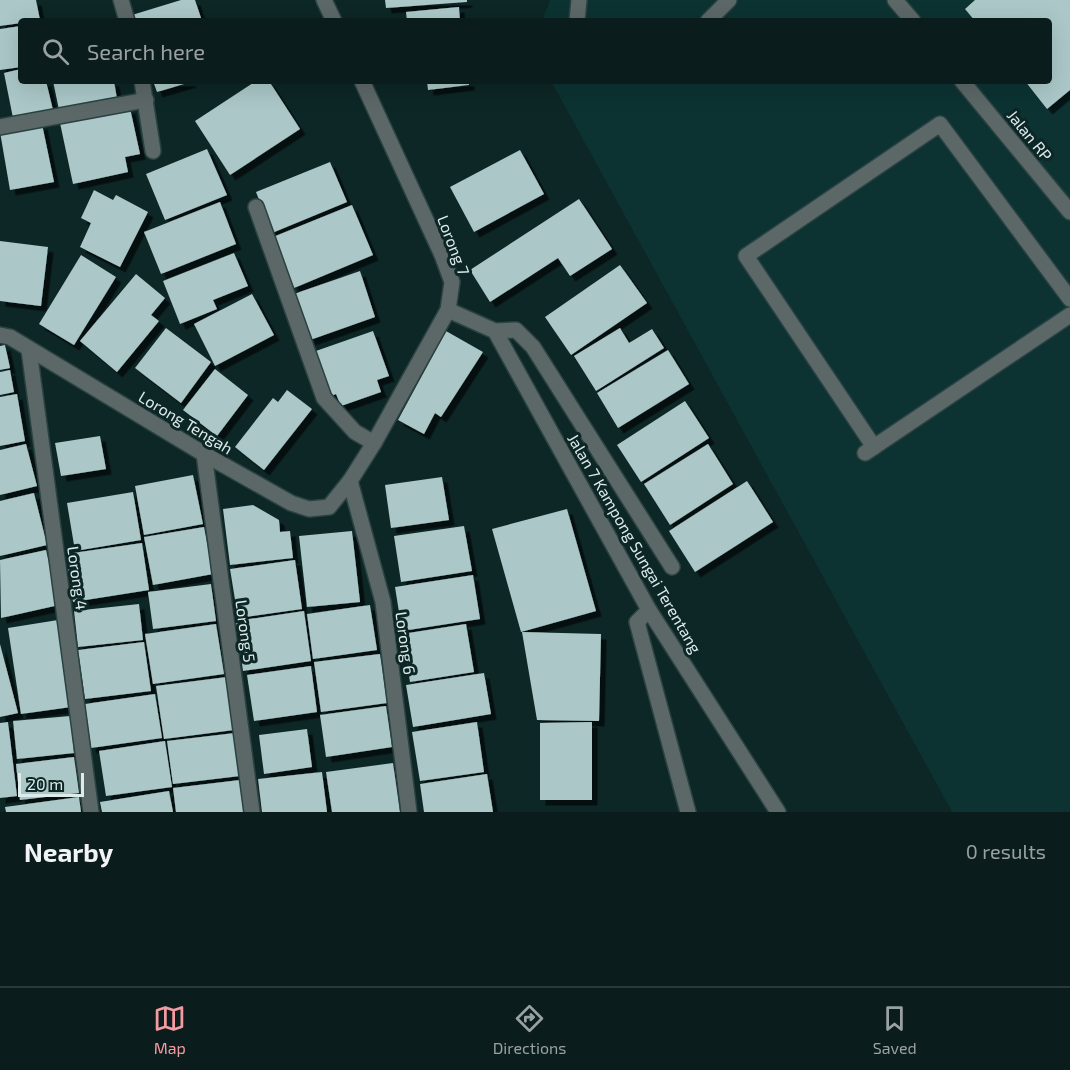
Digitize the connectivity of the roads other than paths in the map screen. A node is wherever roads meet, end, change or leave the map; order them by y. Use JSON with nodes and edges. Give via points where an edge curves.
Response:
{"nodes":[{"id":1,"x":121,"y":0,"type":"edge"},
{"id":2,"x":324,"y":0,"type":"edge"},
{"id":3,"x":579,"y":0,"type":"edge"},
{"id":4,"x":729,"y":0,"type":"edge"},
{"id":5,"x":896,"y":0,"type":"edge"},
{"id":6,"x":126,"y":18,"type":"edge"},
{"id":7,"x":333,"y":18,"type":"edge"},
{"id":8,"x":577,"y":18,"type":"edge"},
{"id":9,"x":711,"y":18,"type":"edge"},
{"id":10,"x":911,"y":18,"type":"edge"},
{"id":11,"x":143,"y":84,"type":"edge"},
{"id":12,"x":363,"y":84,"type":"edge"},
{"id":13,"x":964,"y":84,"type":"edge"},
{"id":14,"x":146,"y":100,"type":"junction"},
{"id":15,"x":0,"y":128,"type":"edge"},
{"id":16,"x":153,"y":151,"type":"dead end"},
{"id":17,"x":256,"y":207,"type":"dead end"},
{"id":18,"x":1070,"y":212,"type":"edge"},
{"id":19,"x":1070,"y":299,"type":"edge"},
{"id":20,"x":448,"y":310,"type":"junction"},
{"id":21,"x":1070,"y":315,"type":"edge"},
{"id":22,"x":495,"y":331,"type":"junction"},
{"id":23,"x":0,"y":335,"type":"edge"},
{"id":24,"x":29,"y":350,"type":"junction"},
{"id":25,"x":374,"y":443,"type":"junction"},
{"id":26,"x":204,"y":454,"type":"junction"},
{"id":27,"x":350,"y":482,"type":"junction"},
{"id":28,"x":672,"y":567,"type":"dead end"},
{"id":29,"x":649,"y":610,"type":"junction"},
{"id":30,"x":91,"y":812,"type":"edge"},
{"id":31,"x":252,"y":812,"type":"edge"},
{"id":32,"x":409,"y":812,"type":"edge"},
{"id":33,"x":688,"y":812,"type":"edge"},
{"id":34,"x":778,"y":812,"type":"edge"}],
"edges":[{"from":1,"to":6,"type":"street"},
{"from":2,"to":7,"type":"street"},
{"from":3,"to":8,"type":"street"},
{"from":4,"to":9,"type":"street"},
{"from":5,"to":10,"type":"street"},
{"from":11,"to":14,"type":"street"},
{"from":12,"to":20,"type":"street","name":"Lorong 7","via":[[442,255],[452,282]]},
{"from":13,"to":18,"type":"street","name":"Jalan RP"},
{"from":14,"to":15,"type":"street"},
{"from":14,"to":16,"type":"street"},
{"from":17,"to":25,"type":"street","via":[[324,398],[354,432]]},
{"from":19,"to":21,"type":"street","via":[[940,124],[746,256],[870,450]]},
{"from":20,"to":22,"type":"street"},
{"from":20,"to":25,"type":"street","name":"Lorong 7"},
{"from":22,"to":28,"type":"street","via":[[516,330],[533,347]]},
{"from":22,"to":29,"type":"street","name":"Jalan 7 Kampong Sungai Terentang"},
{"from":23,"to":24,"type":"street","name":"Lorong Tengah"},
{"from":24,"to":26,"type":"street","name":"Lorong Tengah"},
{"from":24,"to":30,"type":"street","name":"Lorong 4"},
{"from":25,"to":27,"type":"street","name":"Lorong 7"},
{"from":26,"to":27,"type":"street","name":"Lorong Tengah","via":[[291,504],[309,509],[329,507]]},
{"from":26,"to":31,"type":"street","name":"Lorong 5"},
{"from":27,"to":32,"type":"street","name":"Lorong 6","via":[[383,602]]},
{"from":29,"to":33,"type":"street","via":[[637,622]]},
{"from":29,"to":34,"type":"street","name":"Jalan 7 Kampong Sungai Terentang"}]}
